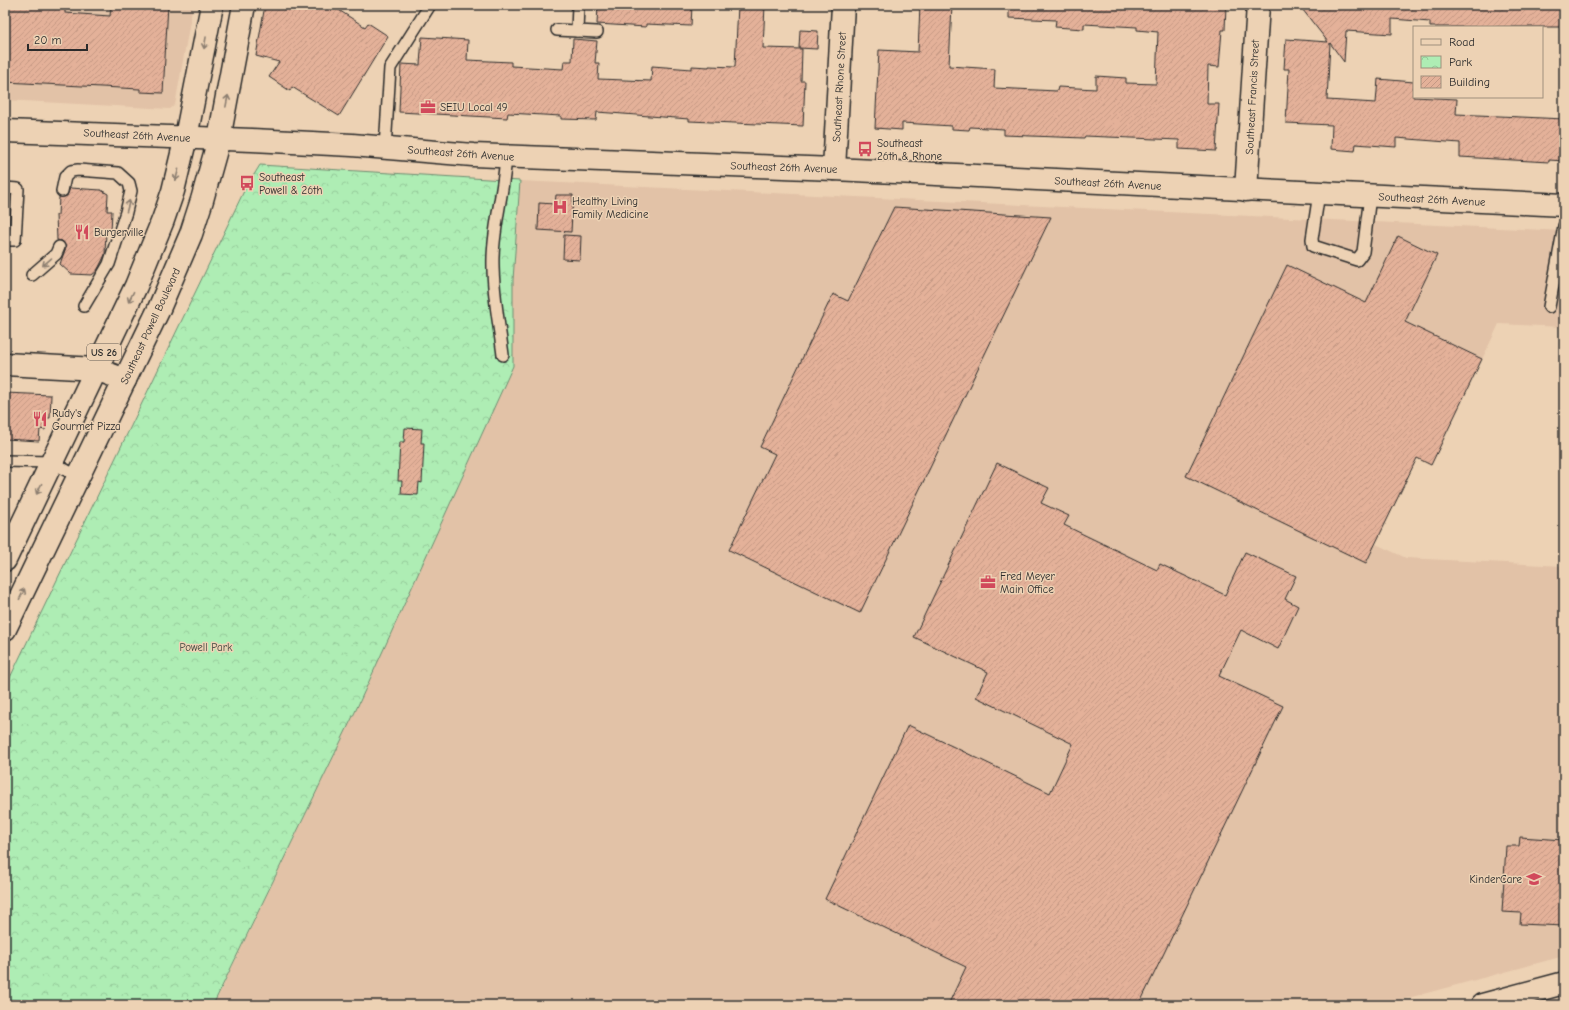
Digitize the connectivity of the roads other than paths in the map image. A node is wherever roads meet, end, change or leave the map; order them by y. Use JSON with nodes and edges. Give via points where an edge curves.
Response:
{"nodes":[{"id":1,"x":212,"y":5,"type":"edge"},
{"id":2,"x":244,"y":5,"type":"edge"},
{"id":3,"x":430,"y":5,"type":"edge"},
{"id":4,"x":578,"y":5,"type":"edge"},
{"id":5,"x":843,"y":5,"type":"edge"},
{"id":6,"x":1258,"y":5,"type":"edge"},
{"id":7,"x":558,"y":30,"type":"dead end"},
{"id":8,"x":577,"y":31,"type":"junction"},
{"id":9,"x":597,"y":32,"type":"dead end"},
{"id":10,"x":5,"y":131,"type":"edge"},
{"id":11,"x":186,"y":137,"type":"junction"},
{"id":12,"x":219,"y":139,"type":"junction"},
{"id":13,"x":384,"y":148,"type":"junction"},
{"id":14,"x":506,"y":156,"type":"junction"},
{"id":15,"x":834,"y":169,"type":"junction"},
{"id":16,"x":5,"y":188,"type":"edge"},
{"id":17,"x":62,"y":190,"type":"dead end"},
{"id":18,"x":1246,"y":190,"type":"junction"},
{"id":19,"x":1319,"y":193,"type":"junction"},
{"id":20,"x":1370,"y":196,"type":"junction"},
{"id":21,"x":1564,"y":205,"type":"edge"},
{"id":22,"x":1564,"y":226,"type":"edge"},
{"id":23,"x":5,"y":240,"type":"edge"},
{"id":24,"x":59,"y":247,"type":"dead end"},
{"id":25,"x":32,"y":276,"type":"dead end"},
{"id":26,"x":84,"y":306,"type":"dead end"},
{"id":27,"x":1549,"y":307,"type":"dead end"},
{"id":28,"x":503,"y":355,"type":"dead end"},
{"id":29,"x":5,"y":364,"type":"edge"},
{"id":30,"x":96,"y":369,"type":"junction"},
{"id":31,"x":125,"y":380,"type":"junction"},
{"id":32,"x":5,"y":460,"type":"edge"},
{"id":33,"x":51,"y":462,"type":"junction"},
{"id":34,"x":79,"y":477,"type":"junction"},
{"id":35,"x":5,"y":560,"type":"edge"},
{"id":36,"x":7,"y":619,"type":"edge"},
{"id":37,"x":1564,"y":983,"type":"edge"},
{"id":38,"x":1482,"y":1005,"type":"edge"}],
"edges":[{"from":1,"to":11,"type":"street","number":"US 26","one_way":true},
{"from":12,"to":2,"type":"street","name":"Southeast Powell Boulevard","number":"US 26","one_way":true},
{"from":3,"to":13,"type":"lane","via":[[390,68]]},
{"from":4,"to":8,"type":"lane"},
{"from":5,"to":15,"type":"street","name":"Southeast Rhone Street"},
{"from":6,"to":18,"type":"street","name":"Southeast Francis Street"},
{"from":7,"to":8,"type":"lane"},
{"from":8,"to":9,"type":"lane"},
{"from":10,"to":11,"type":"street","name":"Southeast 26th Avenue"},
{"from":11,"to":12,"type":"street","name":"Southeast 26th Avenue"},
{"from":11,"to":30,"type":"street","number":"US 26","one_way":true,"via":[[163,220],[136,286]]},
{"from":12,"to":13,"type":"street","name":"Southeast 26th Avenue"},
{"from":12,"to":31,"type":"street","name":"Southeast Powell Boulevard","number":"US 26","via":[[185,250]]},
{"from":13,"to":14,"type":"street","name":"Southeast 26th Avenue"},
{"from":14,"to":15,"type":"street","name":"Southeast 26th Avenue"},
{"from":14,"to":28,"type":"lane","via":[[505,180],[494,238],[493,258]]},
{"from":15,"to":18,"type":"street","name":"Southeast 26th Avenue"},
{"from":16,"to":23,"type":"lane","via":[[18,189],[15,240]]},
{"from":26,"to":17,"type":"lane","one_way":true,"via":[[108,264],[126,212],[129,183],[118,173],[78,170],[71,171],[65,177]]},
{"from":18,"to":19,"type":"street","name":"Southeast 26th Avenue"},
{"from":19,"to":20,"type":"street","name":"Southeast 26th Avenue"},
{"from":19,"to":20,"type":"lane","via":[[1313,246],[1357,260],[1363,252]]},
{"from":20,"to":21,"type":"street","name":"Southeast 26th Avenue"},
{"from":22,"to":27,"type":"lane"},
{"from":24,"to":25,"type":"lane","one_way":true,"via":[[56,254]]},
{"from":29,"to":30,"type":"street"},
{"from":30,"to":31,"type":"street"},
{"from":30,"to":33,"type":"street","number":"US 26"},
{"from":31,"to":34,"type":"street","name":"Southeast Powell Boulevard","number":"US 26"},
{"from":32,"to":33,"type":"lane"},
{"from":33,"to":34,"type":"lane"},
{"from":33,"to":35,"type":"street","number":"US 26","one_way":true},
{"from":36,"to":34,"type":"street","name":"Southeast Powell Boulevard","number":"US 26","one_way":true},
{"from":37,"to":38,"type":"street"}]}
